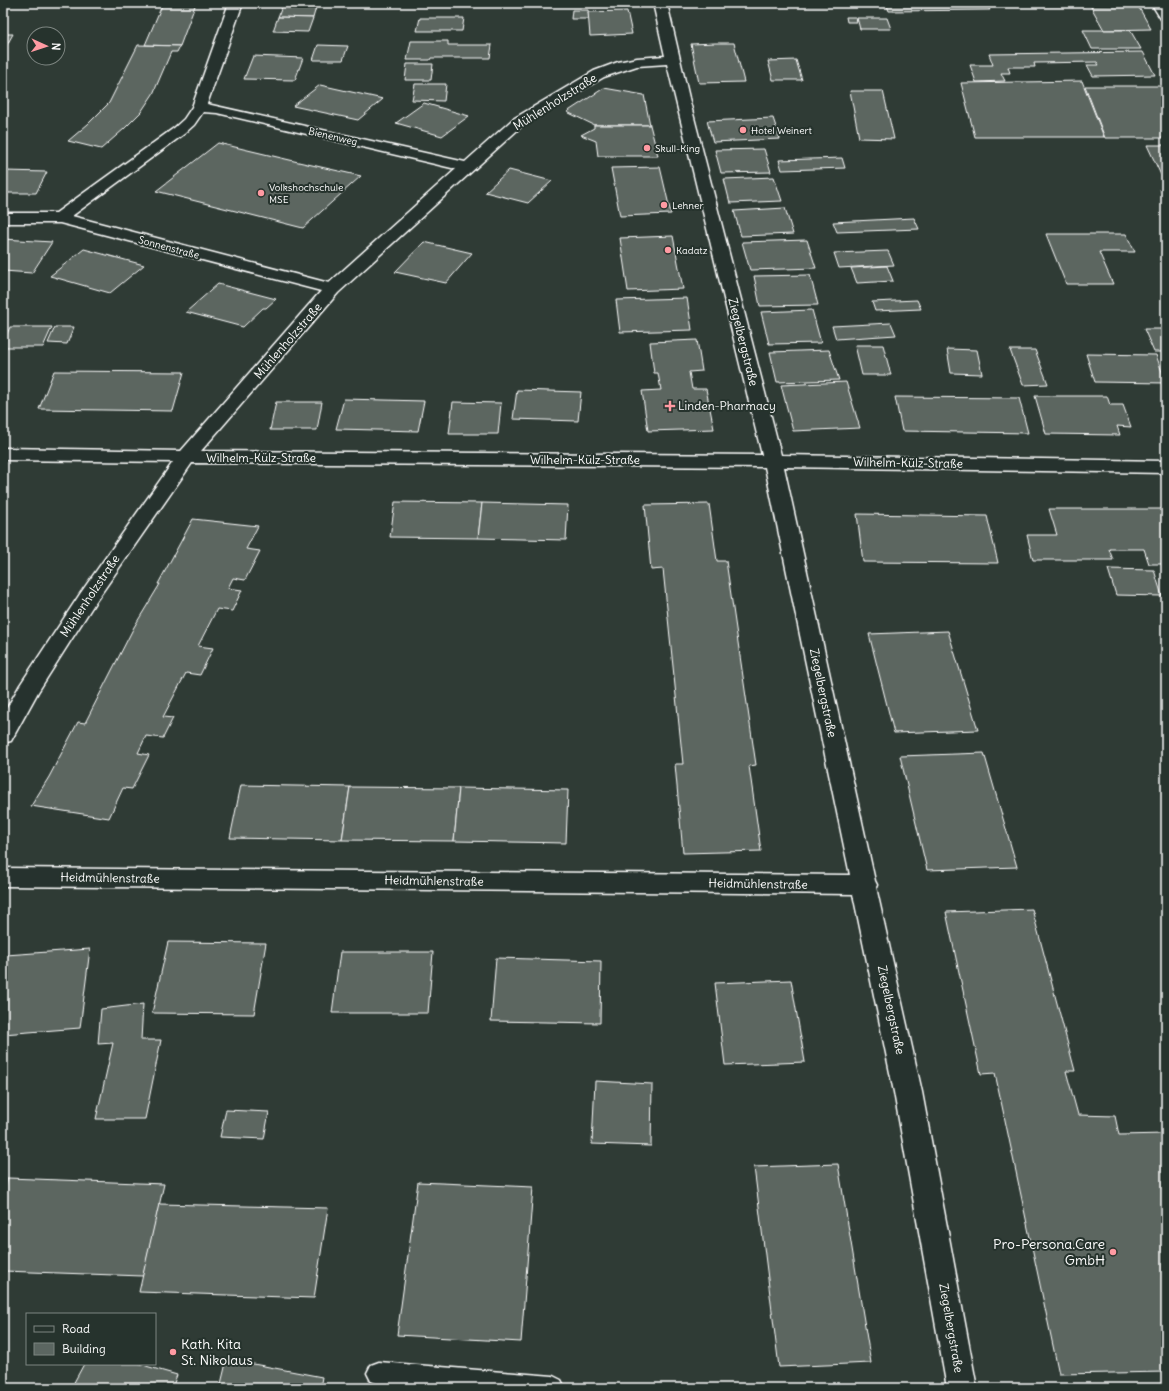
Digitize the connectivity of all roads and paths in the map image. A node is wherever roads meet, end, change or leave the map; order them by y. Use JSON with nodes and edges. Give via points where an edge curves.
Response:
{"nodes":[{"id":1,"x":236,"y":3,"type":"edge"},
{"id":2,"x":660,"y":3,"type":"edge"},
{"id":3,"x":1158,"y":3,"type":"edge"},
{"id":4,"x":1166,"y":16,"type":"edge"},
{"id":5,"x":672,"y":60,"type":"junction"},
{"id":6,"x":199,"y":108,"type":"junction"},
{"id":7,"x":467,"y":167,"type":"junction"},
{"id":8,"x":3,"y":218,"type":"edge"},
{"id":9,"x":60,"y":218,"type":"junction"},
{"id":10,"x":332,"y":289,"type":"junction"},
{"id":11,"x":3,"y":454,"type":"edge"},
{"id":12,"x":186,"y":458,"type":"junction"},
{"id":13,"x":773,"y":461,"type":"junction"},
{"id":14,"x":1166,"y":467,"type":"edge"},
{"id":15,"x":3,"y":735,"type":"edge"},
{"id":16,"x":3,"y":877,"type":"edge"},
{"id":17,"x":865,"y":885,"type":"junction"},
{"id":18,"x":379,"y":1373,"type":"dead end"},
{"id":19,"x":553,"y":1388,"type":"edge"},
{"id":20,"x":962,"y":1388,"type":"edge"}],
"edges":[{"from":1,"to":6,"type":"street"},
{"from":2,"to":5,"type":"street","name":"Ziegelbergstraße"},
{"from":3,"to":4,"type":"street"},
{"from":5,"to":7,"type":"street","name":"Mühlenholzstraße","via":[[637,62],[599,74],[518,122]]},
{"from":5,"to":13,"type":"street","name":"Ziegelbergstraße"},
{"from":6,"to":7,"type":"street","name":"Bienenweg","via":[[217,109]]},
{"from":6,"to":9,"type":"street","via":[[179,131]]},
{"from":7,"to":10,"type":"street","name":"Mühlenholzstraße"},
{"from":8,"to":9,"type":"street","name":"Sonnenstraße"},
{"from":9,"to":10,"type":"street","name":"Sonnenstraße"},
{"from":10,"to":12,"type":"street","name":"Mühlenholzstraße"},
{"from":11,"to":12,"type":"street","name":"Wilhelm-Külz-Straße"},
{"from":12,"to":13,"type":"street","name":"Wilhelm-Külz-Straße"},
{"from":12,"to":15,"type":"street","name":"Mühlenholzstraße","via":[[87,599],[28,690]]},
{"from":13,"to":14,"type":"street","name":"Wilhelm-Külz-Straße"},
{"from":13,"to":17,"type":"street","name":"Ziegelbergstraße"},
{"from":16,"to":17,"type":"street","name":"Heidmühlenstraße"},
{"from":17,"to":20,"type":"street","name":"Ziegelbergstraße","via":[[908,1092]]},
{"from":18,"to":19,"type":"lane"}]}
